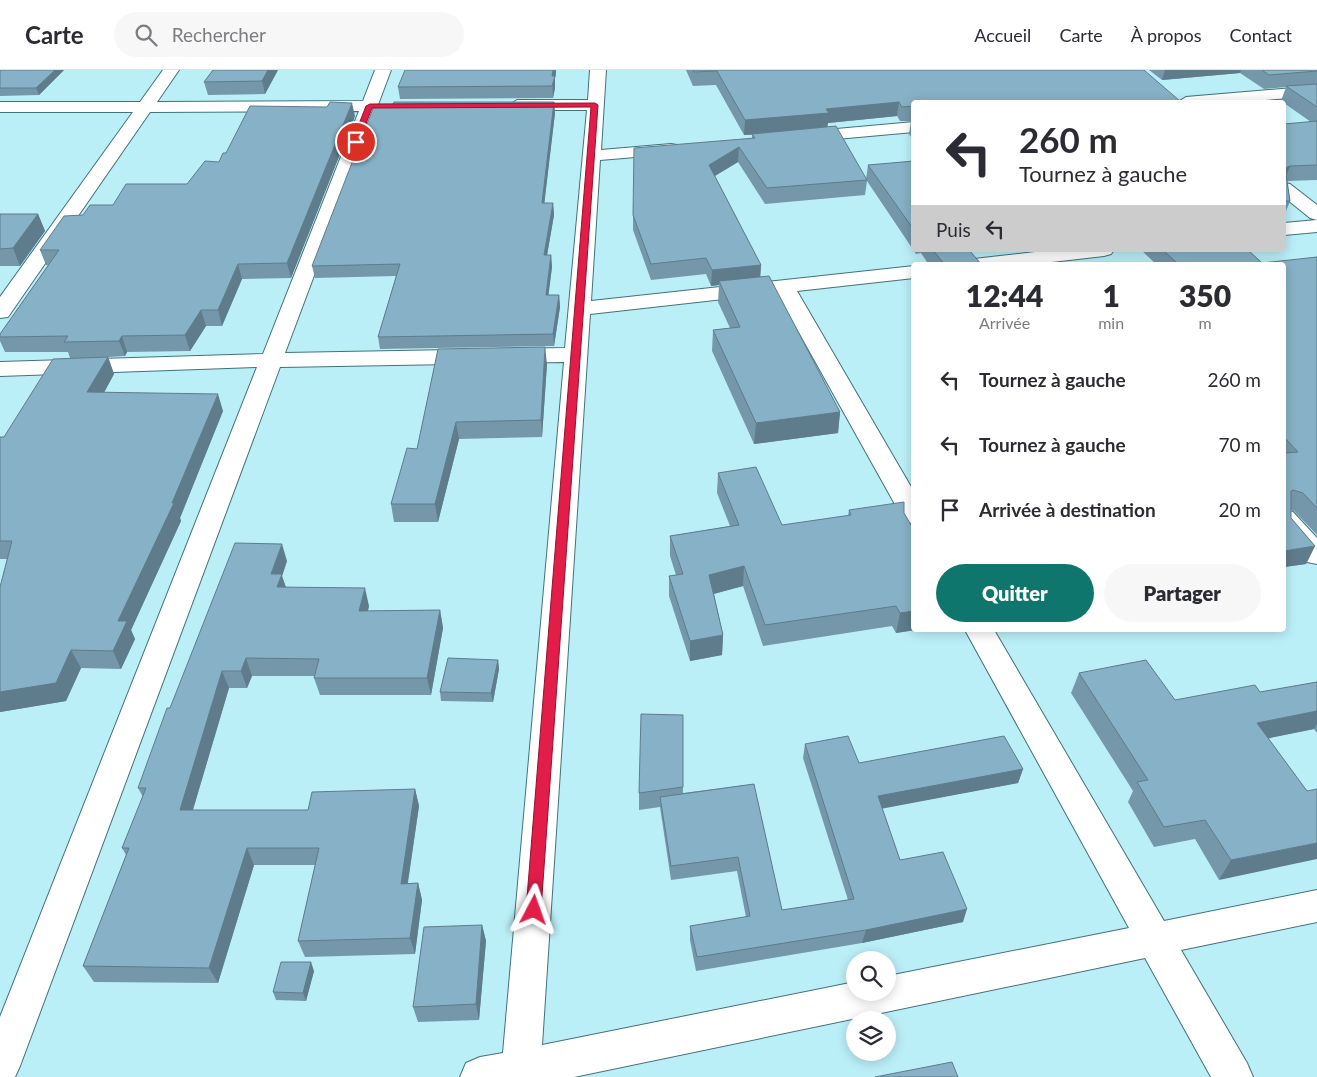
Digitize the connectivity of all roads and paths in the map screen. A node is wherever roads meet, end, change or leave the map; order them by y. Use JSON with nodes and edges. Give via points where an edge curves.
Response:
{"nodes":[{"id":1,"x":171,"y":70,"type":"edge"},
{"id":2,"x":383,"y":70,"type":"edge"},
{"id":3,"x":598,"y":70,"type":"edge"},
{"id":4,"x":1317,"y":91,"type":"edge"},
{"id":5,"x":1192,"y":100,"type":"edge"},
{"id":6,"x":497,"y":105,"type":"edge"},
{"id":7,"x":595,"y":105,"type":"junction"},
{"id":8,"x":145,"y":106,"type":"junction"},
{"id":9,"x":379,"y":106,"type":"junction"},
{"id":10,"x":0,"y":107,"type":"edge"},
{"id":11,"x":911,"y":127,"type":"edge"},
{"id":12,"x":787,"y":139,"type":"edge"},
{"id":13,"x":689,"y":148,"type":"edge"},
{"id":14,"x":591,"y":156,"type":"junction"},
{"id":15,"x":1286,"y":190,"type":"edge"},
{"id":16,"x":1317,"y":214,"type":"edge"},
{"id":17,"x":1317,"y":226,"type":"edge"},
{"id":18,"x":1286,"y":230,"type":"edge"},
{"id":19,"x":1095,"y":252,"type":"edge"},
{"id":20,"x":1052,"y":261,"type":"edge"},
{"id":21,"x":1032,"y":262,"type":"edge"},
{"id":22,"x":911,"y":272,"type":"edge"},
{"id":23,"x":784,"y":287,"type":"junction"},
{"id":24,"x":580,"y":309,"type":"junction"},
{"id":25,"x":0,"y":312,"type":"edge"},
{"id":26,"x":576,"y":355,"type":"junction"},
{"id":27,"x":272,"y":360,"type":"junction"},
{"id":28,"x":0,"y":369,"type":"edge"},
{"id":29,"x":911,"y":510,"type":"edge"},
{"id":30,"x":1286,"y":520,"type":"edge"},
{"id":31,"x":1317,"y":555,"type":"edge"},
{"id":32,"x":980,"y":632,"type":"edge"},
{"id":33,"x":1317,"y":906,"type":"edge"},
{"id":34,"x":1155,"y":940,"type":"junction"},
{"id":35,"x":0,"y":1066,"type":"edge"},
{"id":36,"x":521,"y":1068,"type":"junction"},
{"id":37,"x":480,"y":1077,"type":"edge"},
{"id":38,"x":1233,"y":1077,"type":"edge"}],
"edges":[{"from":1,"to":8,"type":"street"},
{"from":2,"to":9,"type":"street"},
{"from":3,"to":7,"type":"street"},
{"from":4,"to":5,"type":"street"},
{"from":6,"to":7,"type":"street"},
{"from":7,"to":14,"type":"street"},
{"from":8,"to":9,"type":"street"},
{"from":8,"to":10,"type":"street"},
{"from":8,"to":25,"type":"street"},
{"from":9,"to":27,"type":"street"},
{"from":11,"to":12,"type":"street"},
{"from":13,"to":14,"type":"street"},
{"from":14,"to":24,"type":"street"},
{"from":15,"to":16,"type":"street"},
{"from":17,"to":18,"type":"street"},
{"from":19,"to":20,"type":"street"},
{"from":20,"to":21,"type":"street"},
{"from":22,"to":23,"type":"street"},
{"from":23,"to":24,"type":"street"},
{"from":23,"to":29,"type":"street"},
{"from":24,"to":26,"type":"street"},
{"from":26,"to":27,"type":"street"},
{"from":26,"to":36,"type":"street"},
{"from":27,"to":28,"type":"street"},
{"from":27,"to":35,"type":"street"},
{"from":30,"to":31,"type":"street"},
{"from":32,"to":34,"type":"street"},
{"from":33,"to":34,"type":"street"},
{"from":34,"to":36,"type":"street"},
{"from":34,"to":38,"type":"street"},
{"from":36,"to":37,"type":"street"}]}
